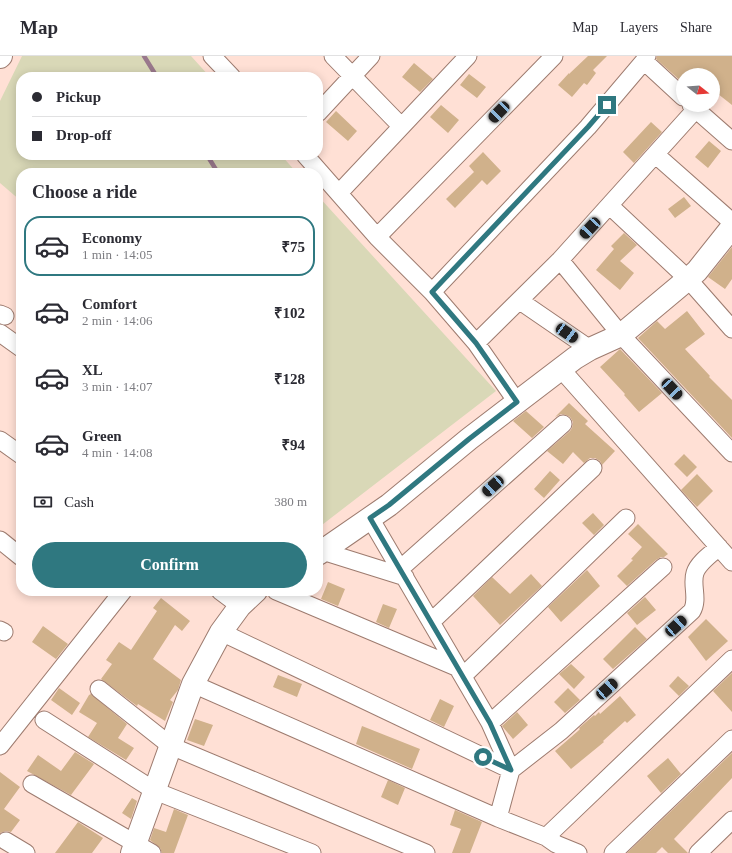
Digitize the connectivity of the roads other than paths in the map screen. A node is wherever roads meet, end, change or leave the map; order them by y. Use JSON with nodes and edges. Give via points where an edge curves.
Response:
{"nodes":[{"id":1,"x":212,"y":56,"type":"edge"},
{"id":2,"x":333,"y":56,"type":"edge"},
{"id":3,"x":371,"y":56,"type":"edge"},
{"id":4,"x":468,"y":56,"type":"edge"},
{"id":5,"x":554,"y":56,"type":"edge"},
{"id":6,"x":646,"y":58,"type":"edge"},
{"id":7,"x":227,"y":72,"type":"edge"},
{"id":8,"x":352,"y":75,"type":"junction"},
{"id":9,"x":676,"y":90,"type":"edge"},
{"id":10,"x":323,"y":107,"type":"edge"},
{"id":11,"x":690,"y":112,"type":"edge"},
{"id":12,"x":700,"y":112,"type":"edge"},
{"id":13,"x":401,"y":126,"type":"junction"},
{"id":14,"x":732,"y":141,"type":"edge"},
{"id":15,"x":656,"y":155,"type":"junction"},
{"id":16,"x":309,"y":160,"type":"edge"},
{"id":17,"x":316,"y":168,"type":"edge"},
{"id":18,"x":323,"y":176,"type":"edge"},
{"id":19,"x":339,"y":193,"type":"junction"},
{"id":20,"x":610,"y":206,"type":"junction"},
{"id":21,"x":732,"y":222,"type":"edge"},
{"id":22,"x":732,"y":226,"type":"edge"},
{"id":23,"x":377,"y":237,"type":"junction"},
{"id":24,"x":560,"y":260,"type":"junction"},
{"id":25,"x":688,"y":279,"type":"junction"},
{"id":26,"x":432,"y":292,"type":"junction"},
{"id":27,"x":520,"y":301,"type":"junction"},
{"id":28,"x":732,"y":329,"type":"edge"},
{"id":29,"x":0,"y":333,"type":"edge"},
{"id":30,"x":621,"y":335,"type":"junction"},
{"id":31,"x":476,"y":343,"type":"junction"},
{"id":32,"x":16,"y":344,"type":"edge"},
{"id":33,"x":590,"y":349,"type":"junction"},
{"id":34,"x":561,"y":369,"type":"junction"},
{"id":35,"x":517,"y":402,"type":"junction"},
{"id":36,"x":563,"y":424,"type":"dead end"},
{"id":37,"x":0,"y":440,"type":"edge"},
{"id":38,"x":16,"y":452,"type":"edge"},
{"id":39,"x":732,"y":453,"type":"edge"},
{"id":40,"x":593,"y":468,"type":"dead end"},
{"id":41,"x":370,"y":518,"type":"junction"},
{"id":42,"x":626,"y":518,"type":"dead end"},
{"id":43,"x":0,"y":540,"type":"edge"},
{"id":44,"x":719,"y":547,"type":"junction"},
{"id":45,"x":323,"y":551,"type":"edge"},
{"id":46,"x":16,"y":553,"type":"edge"},
{"id":47,"x":323,"y":554,"type":"edge"},
{"id":48,"x":732,"y":562,"type":"edge"},
{"id":49,"x":662,"y":567,"type":"dead end"},
{"id":50,"x":402,"y":573,"type":"junction"},
{"id":51,"x":119,"y":596,"type":"edge"},
{"id":52,"x":227,"y":596,"type":"edge"},
{"id":53,"x":251,"y":596,"type":"edge"},
{"id":54,"x":287,"y":596,"type":"edge"},
{"id":55,"x":240,"y":606,"type":"junction"},
{"id":56,"x":431,"y":622,"type":"junction"},
{"id":57,"x":221,"y":632,"type":"junction"},
{"id":58,"x":732,"y":659,"type":"edge"},
{"id":59,"x":460,"y":672,"type":"junction"},
{"id":60,"x":193,"y":684,"type":"junction"},
{"id":61,"x":99,"y":689,"type":"dead end"},
{"id":62,"x":44,"y":720,"type":"dead end"},
{"id":63,"x":490,"y":723,"type":"junction"},
{"id":64,"x":732,"y":739,"type":"edge"},
{"id":65,"x":0,"y":746,"type":"edge"},
{"id":66,"x":171,"y":746,"type":"junction"},
{"id":67,"x":511,"y":770,"type":"junction"},
{"id":68,"x":32,"y":784,"type":"dead end"},
{"id":69,"x":155,"y":791,"type":"junction"},
{"id":70,"x":498,"y":818,"type":"junction"},
{"id":71,"x":732,"y":820,"type":"edge"},
{"id":72,"x":6,"y":840,"type":"dead end"},
{"id":73,"x":552,"y":844,"type":"edge"},
{"id":74,"x":140,"y":850,"type":"edge"},
{"id":75,"x":26,"y":853,"type":"edge"},
{"id":76,"x":312,"y":853,"type":"edge"},
{"id":77,"x":426,"y":853,"type":"edge"},
{"id":78,"x":578,"y":853,"type":"edge"},
{"id":79,"x":613,"y":853,"type":"edge"},
{"id":80,"x":698,"y":853,"type":"edge"}],
"edges":[{"from":1,"to":7,"type":"street"},
{"from":2,"to":8,"type":"street"},
{"from":3,"to":8,"type":"street"},
{"from":4,"to":13,"type":"street"},
{"from":5,"to":23,"type":"street"},
{"from":6,"to":9,"type":"street"},
{"from":6,"to":26,"type":"street","via":[[588,127]]},
{"from":8,"to":10,"type":"street"},
{"from":8,"to":13,"type":"street"},
{"from":11,"to":15,"type":"street"},
{"from":12,"to":14,"type":"street"},
{"from":13,"to":19,"type":"street"},
{"from":15,"to":20,"type":"street"},
{"from":15,"to":21,"type":"street"},
{"from":16,"to":17,"type":"street"},
{"from":18,"to":19,"type":"street"},
{"from":19,"to":23,"type":"street"},
{"from":20,"to":24,"type":"street"},
{"from":20,"to":25,"type":"street"},
{"from":22,"to":25,"type":"street"},
{"from":23,"to":26,"type":"street"},
{"from":24,"to":27,"type":"street"},
{"from":24,"to":30,"type":"street"},
{"from":25,"to":28,"type":"street"},
{"from":25,"to":30,"type":"street"},
{"from":26,"to":31,"type":"street"},
{"from":27,"to":31,"type":"street"},
{"from":27,"to":33,"type":"street"},
{"from":29,"to":32,"type":"street"},
{"from":30,"to":33,"type":"street"},
{"from":30,"to":39,"type":"street"},
{"from":31,"to":35,"type":"street"},
{"from":33,"to":34,"type":"street"},
{"from":34,"to":35,"type":"street"},
{"from":34,"to":44,"type":"street"},
{"from":35,"to":41,"type":"street"},
{"from":36,"to":50,"type":"street"},
{"from":37,"to":38,"type":"street"},
{"from":40,"to":56,"type":"street"},
{"from":41,"to":45,"type":"street"},
{"from":41,"to":50,"type":"street"},
{"from":42,"to":59,"type":"street"},
{"from":43,"to":46,"type":"street"},
{"from":44,"to":48,"type":"street"},
{"from":44,"to":67,"type":"street","via":[[695,572],[695,603],[692,611],[561,731]]},
{"from":47,"to":50,"type":"street"},
{"from":49,"to":63,"type":"street"},
{"from":50,"to":56,"type":"street"},
{"from":51,"to":65,"type":"street"},
{"from":52,"to":55,"type":"street"},
{"from":53,"to":55,"type":"street"},
{"from":54,"to":59,"type":"street"},
{"from":55,"to":57,"type":"street"},
{"from":56,"to":59,"type":"street"},
{"from":57,"to":60,"type":"street"},
{"from":57,"to":67,"type":"street"},
{"from":58,"to":73,"type":"street"},
{"from":59,"to":63,"type":"street"},
{"from":60,"to":66,"type":"street"},
{"from":60,"to":70,"type":"street"},
{"from":61,"to":66,"type":"street"},
{"from":62,"to":69,"type":"street"},
{"from":63,"to":67,"type":"street"},
{"from":64,"to":79,"type":"street"},
{"from":66,"to":69,"type":"street"},
{"from":66,"to":77,"type":"street"},
{"from":67,"to":70,"type":"street"},
{"from":68,"to":74,"type":"street"},
{"from":69,"to":74,"type":"street"},
{"from":69,"to":76,"type":"street"},
{"from":70,"to":73,"type":"street"},
{"from":71,"to":80,"type":"street"},
{"from":72,"to":75,"type":"street"},
{"from":73,"to":78,"type":"street"}]}
